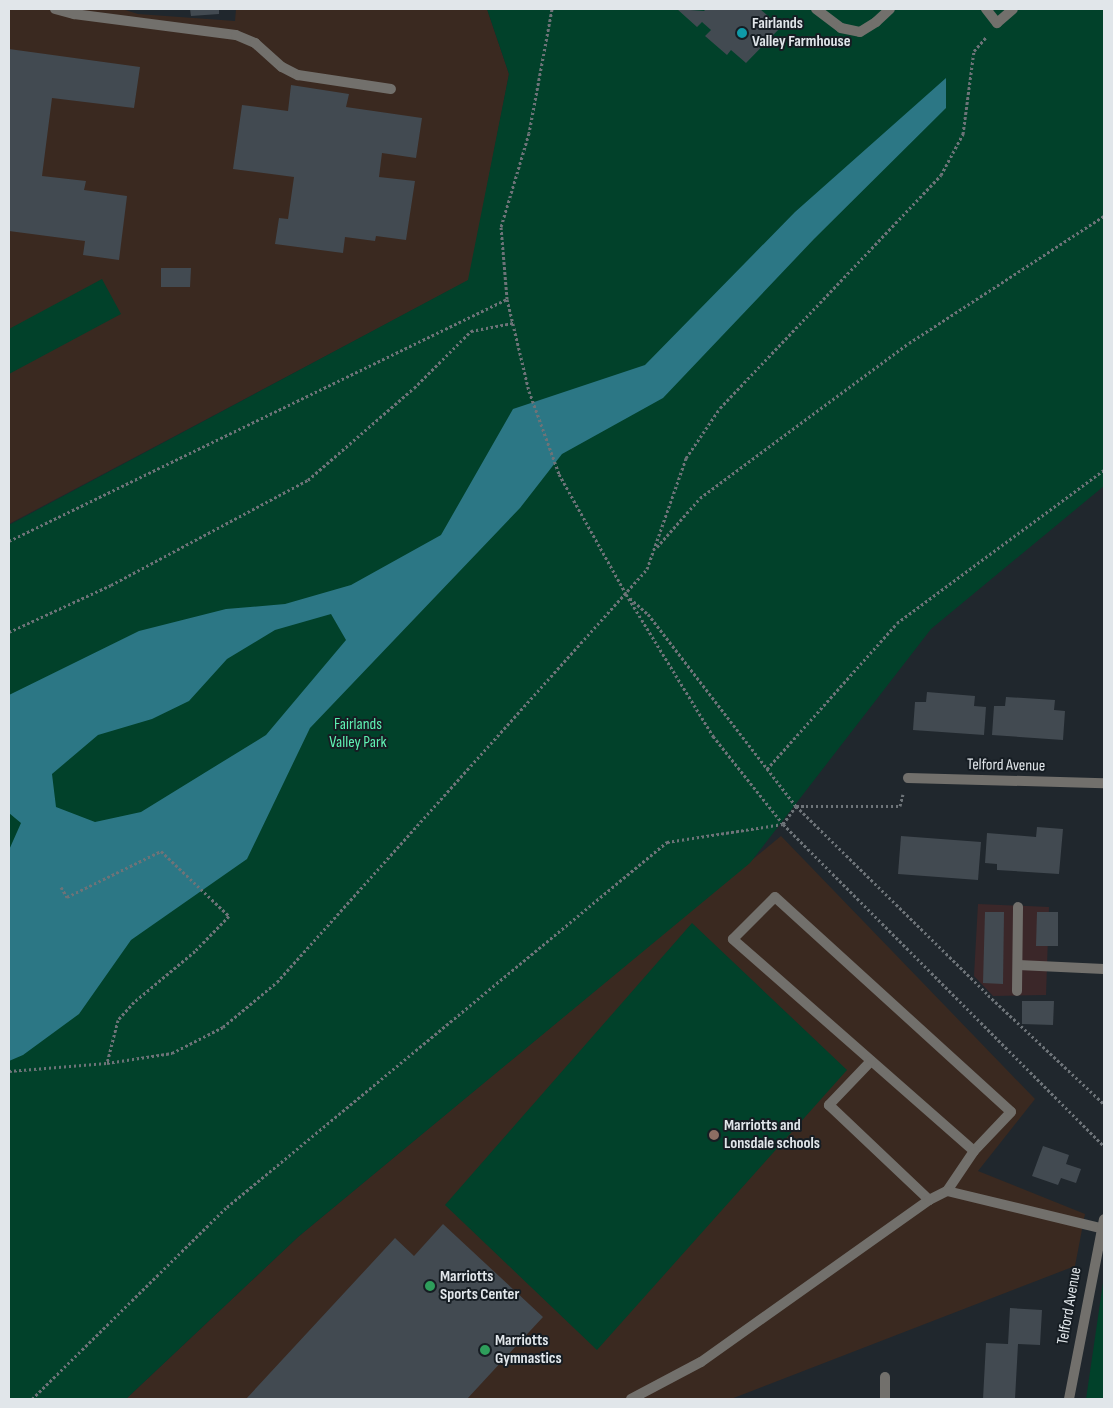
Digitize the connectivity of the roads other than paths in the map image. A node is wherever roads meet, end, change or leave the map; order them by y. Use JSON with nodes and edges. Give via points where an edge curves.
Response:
{"nodes":[{"id":1,"x":55,"y":9,"type":"edge"},
{"id":2,"x":816,"y":9,"type":"edge"},
{"id":3,"x":890,"y":9,"type":"edge"},
{"id":4,"x":986,"y":9,"type":"edge"},
{"id":5,"x":1013,"y":9,"type":"edge"},
{"id":6,"x":391,"y":89,"type":"dead end"},
{"id":7,"x":908,"y":778,"type":"road end"},
{"id":8,"x":1104,"y":783,"type":"edge"},
{"id":9,"x":1018,"y":907,"type":"dead end"},
{"id":10,"x":1018,"y":965,"type":"junction"},
{"id":11,"x":1104,"y":969,"type":"edge"},
{"id":12,"x":1017,"y":991,"type":"dead end"},
{"id":13,"x":871,"y":1061,"type":"junction"},
{"id":14,"x":974,"y":1151,"type":"junction"},
{"id":15,"x":947,"y":1191,"type":"junction"},
{"id":16,"x":929,"y":1200,"type":"junction"},
{"id":17,"x":1102,"y":1224,"type":"edge"},
{"id":18,"x":885,"y":1377,"type":"dead end"},
{"id":19,"x":631,"y":1399,"type":"edge"},
{"id":20,"x":885,"y":1399,"type":"edge"},
{"id":21,"x":1068,"y":1399,"type":"edge"}],
"edges":[{"from":1,"to":6,"type":"street","via":[[236,35],[255,43],[282,68],[298,76]]},
{"from":2,"to":3,"type":"street","via":[[841,28],[860,32]]},
{"from":4,"to":5,"type":"street","via":[[997,23]]},
{"from":7,"to":8,"type":"street","name":"Telford Avenue"},
{"from":9,"to":10,"type":"street"},
{"from":10,"to":11,"type":"street"},
{"from":10,"to":12,"type":"street"},
{"from":13,"to":14,"type":"street"},
{"from":13,"to":14,"type":"street","via":[[733,939],[775,897],[1011,1112]]},
{"from":13,"to":16,"type":"street","via":[[829,1106]]},
{"from":14,"to":15,"type":"street"},
{"from":15,"to":16,"type":"street"},
{"from":15,"to":17,"type":"street"},
{"from":16,"to":19,"type":"street","via":[[701,1362]]},
{"from":17,"to":21,"type":"street","name":"Telford Avenue"},
{"from":18,"to":20,"type":"street"}]}
